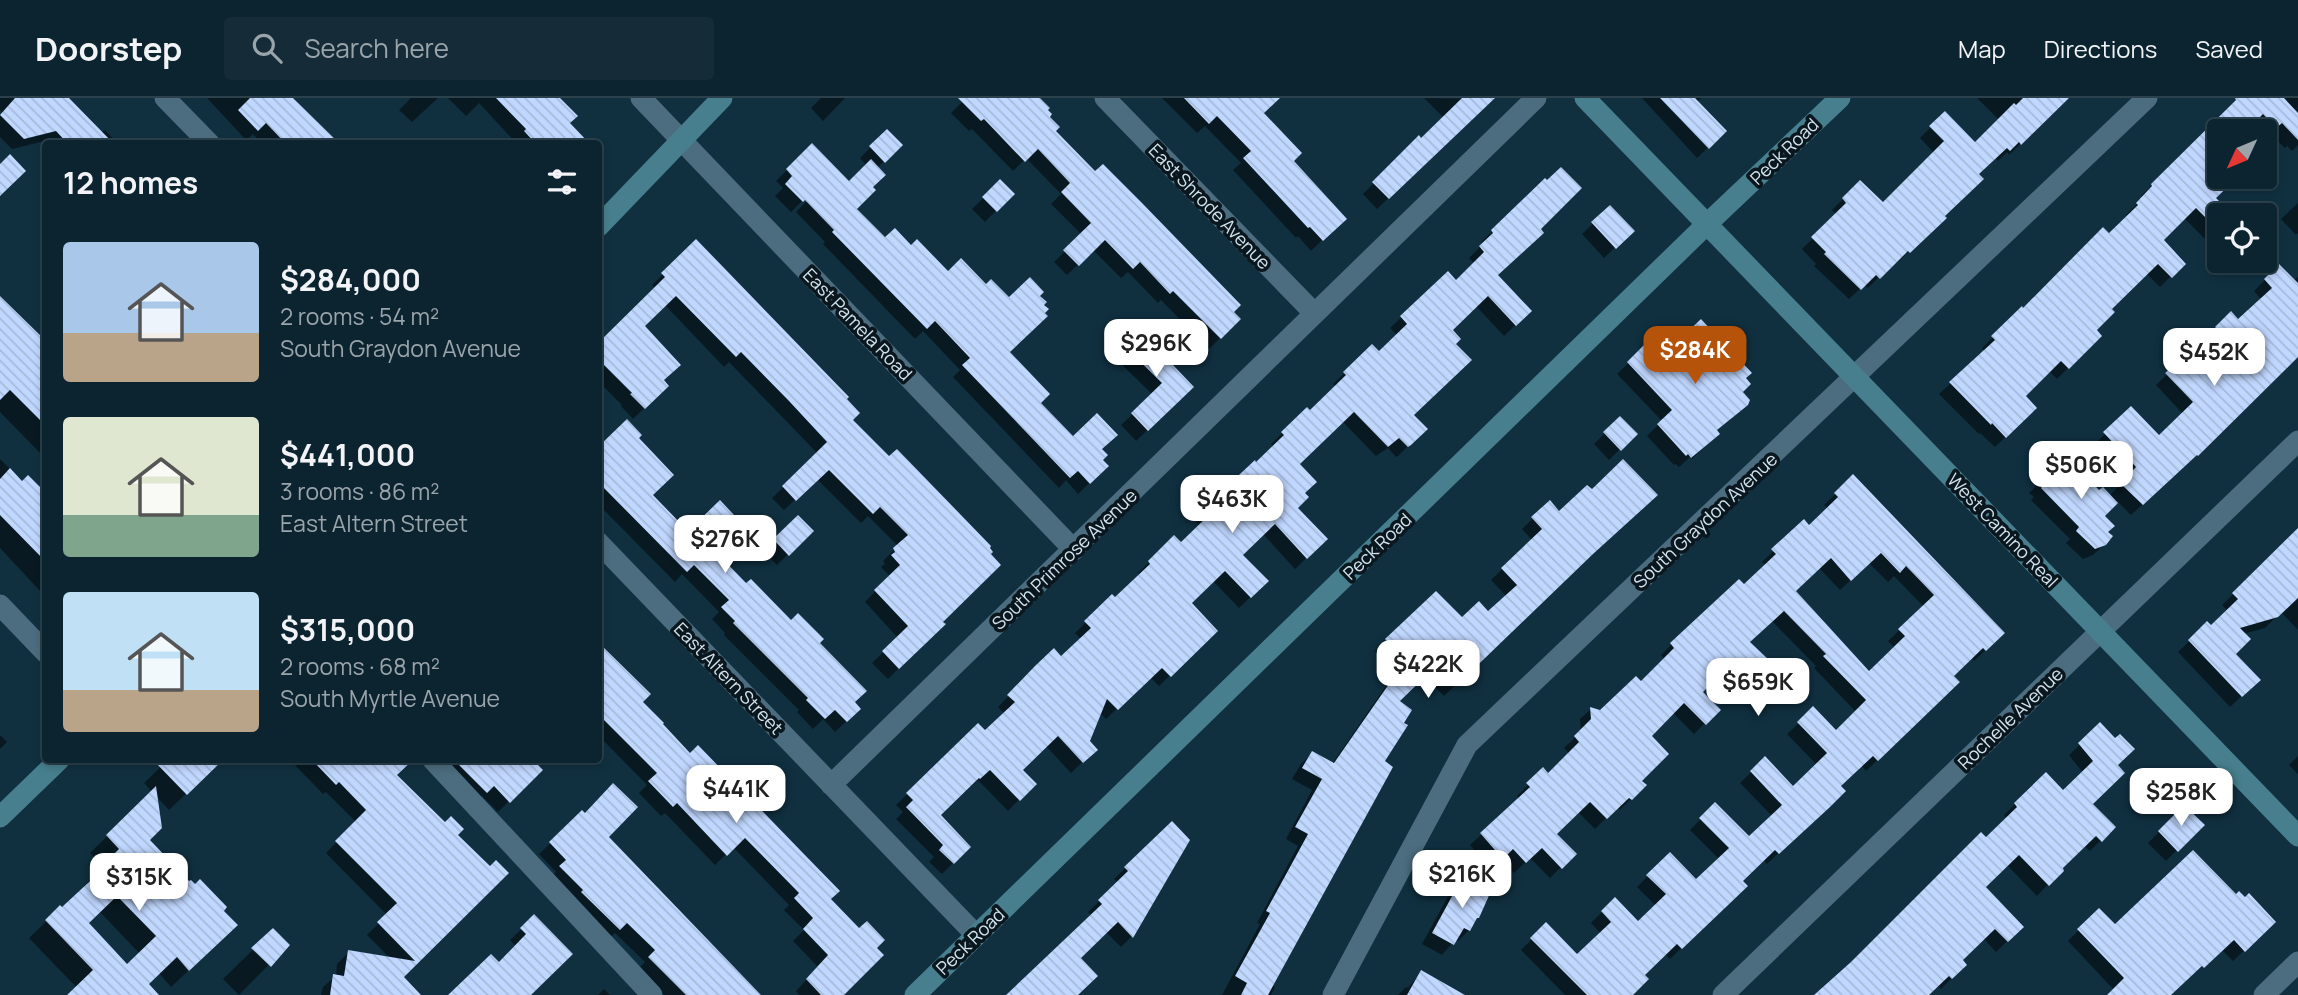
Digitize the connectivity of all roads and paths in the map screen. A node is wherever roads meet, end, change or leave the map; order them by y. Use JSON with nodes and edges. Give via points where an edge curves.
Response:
{"nodes":[{"id":1,"x":165,"y":98,"type":"edge"},
{"id":2,"x":641,"y":98,"type":"edge"},
{"id":3,"x":722,"y":98,"type":"edge"},
{"id":4,"x":1105,"y":98,"type":"edge"},
{"id":5,"x":1536,"y":98,"type":"edge"},
{"id":6,"x":1585,"y":98,"type":"edge"},
{"id":7,"x":1840,"y":98,"type":"edge"},
{"id":8,"x":2147,"y":98,"type":"edge"},
{"id":9,"x":206,"y":140,"type":"edge"},
{"id":10,"x":682,"y":140,"type":"junction"},
{"id":11,"x":602,"y":223,"type":"edge"},
{"id":12,"x":1707,"y":224,"type":"junction"},
{"id":13,"x":1314,"y":313,"type":"junction"},
{"id":14,"x":1855,"y":377,"type":"junction"},
{"id":15,"x":2298,"y":441,"type":"edge"},
{"id":16,"x":602,"y":546,"type":"edge"},
{"id":17,"x":1074,"y":550,"type":"junction"},
{"id":18,"x":0,"y":605,"type":"edge"},
{"id":19,"x":2101,"y":630,"type":"junction"},
{"id":20,"x":42,"y":649,"type":"edge"},
{"id":21,"x":56,"y":763,"type":"edge"},
{"id":22,"x":436,"y":763,"type":"edge"},
{"id":23,"x":831,"y":785,"type":"junction"},
{"id":24,"x":0,"y":817,"type":"edge"},
{"id":25,"x":2298,"y":836,"type":"edge"},
{"id":26,"x":976,"y":936,"type":"junction"},
{"id":27,"x":2298,"y":962,"type":"edge"},
{"id":28,"x":652,"y":995,"type":"edge"},
{"id":29,"x":915,"y":995,"type":"edge"},
{"id":30,"x":1333,"y":995,"type":"edge"},
{"id":31,"x":1723,"y":995,"type":"edge"},
{"id":32,"x":2264,"y":995,"type":"edge"}],
"edges":[{"from":1,"to":9,"type":"street"},
{"from":2,"to":10,"type":"street","name":"East Pamela Road"},
{"from":3,"to":10,"type":"street"},
{"from":4,"to":13,"type":"street","name":"East Shrode Avenue"},
{"from":5,"to":13,"type":"street","name":"South Primrose Avenue"},
{"from":6,"to":12,"type":"street","name":"West Camino Real"},
{"from":7,"to":12,"type":"street","name":"Peck Road"},
{"from":8,"to":14,"type":"street","name":"South Graydon Avenue"},
{"from":10,"to":11,"type":"street"},
{"from":10,"to":17,"type":"street","name":"East Pamela Road"},
{"from":12,"to":14,"type":"street","name":"West Camino Real"},
{"from":12,"to":26,"type":"street","name":"Peck Road"},
{"from":13,"to":17,"type":"street","name":"South Primrose Avenue"},
{"from":14,"to":19,"type":"street","name":"West Camino Real"},
{"from":14,"to":30,"type":"street","name":"South Graydon Avenue","via":[[1466,745]]},
{"from":15,"to":19,"type":"street","name":"Rochelle Avenue"},
{"from":16,"to":23,"type":"street","name":"East Altern Street"},
{"from":17,"to":23,"type":"street","name":"South Primrose Avenue"},
{"from":18,"to":20,"type":"street"},
{"from":19,"to":25,"type":"street","name":"West Camino Real"},
{"from":19,"to":31,"type":"street","name":"Rochelle Avenue"},
{"from":21,"to":24,"type":"street"},
{"from":22,"to":28,"type":"street"},
{"from":23,"to":26,"type":"street","name":"East Altern Street"},
{"from":26,"to":29,"type":"street","name":"Peck Road"},
{"from":27,"to":32,"type":"street"}]}
